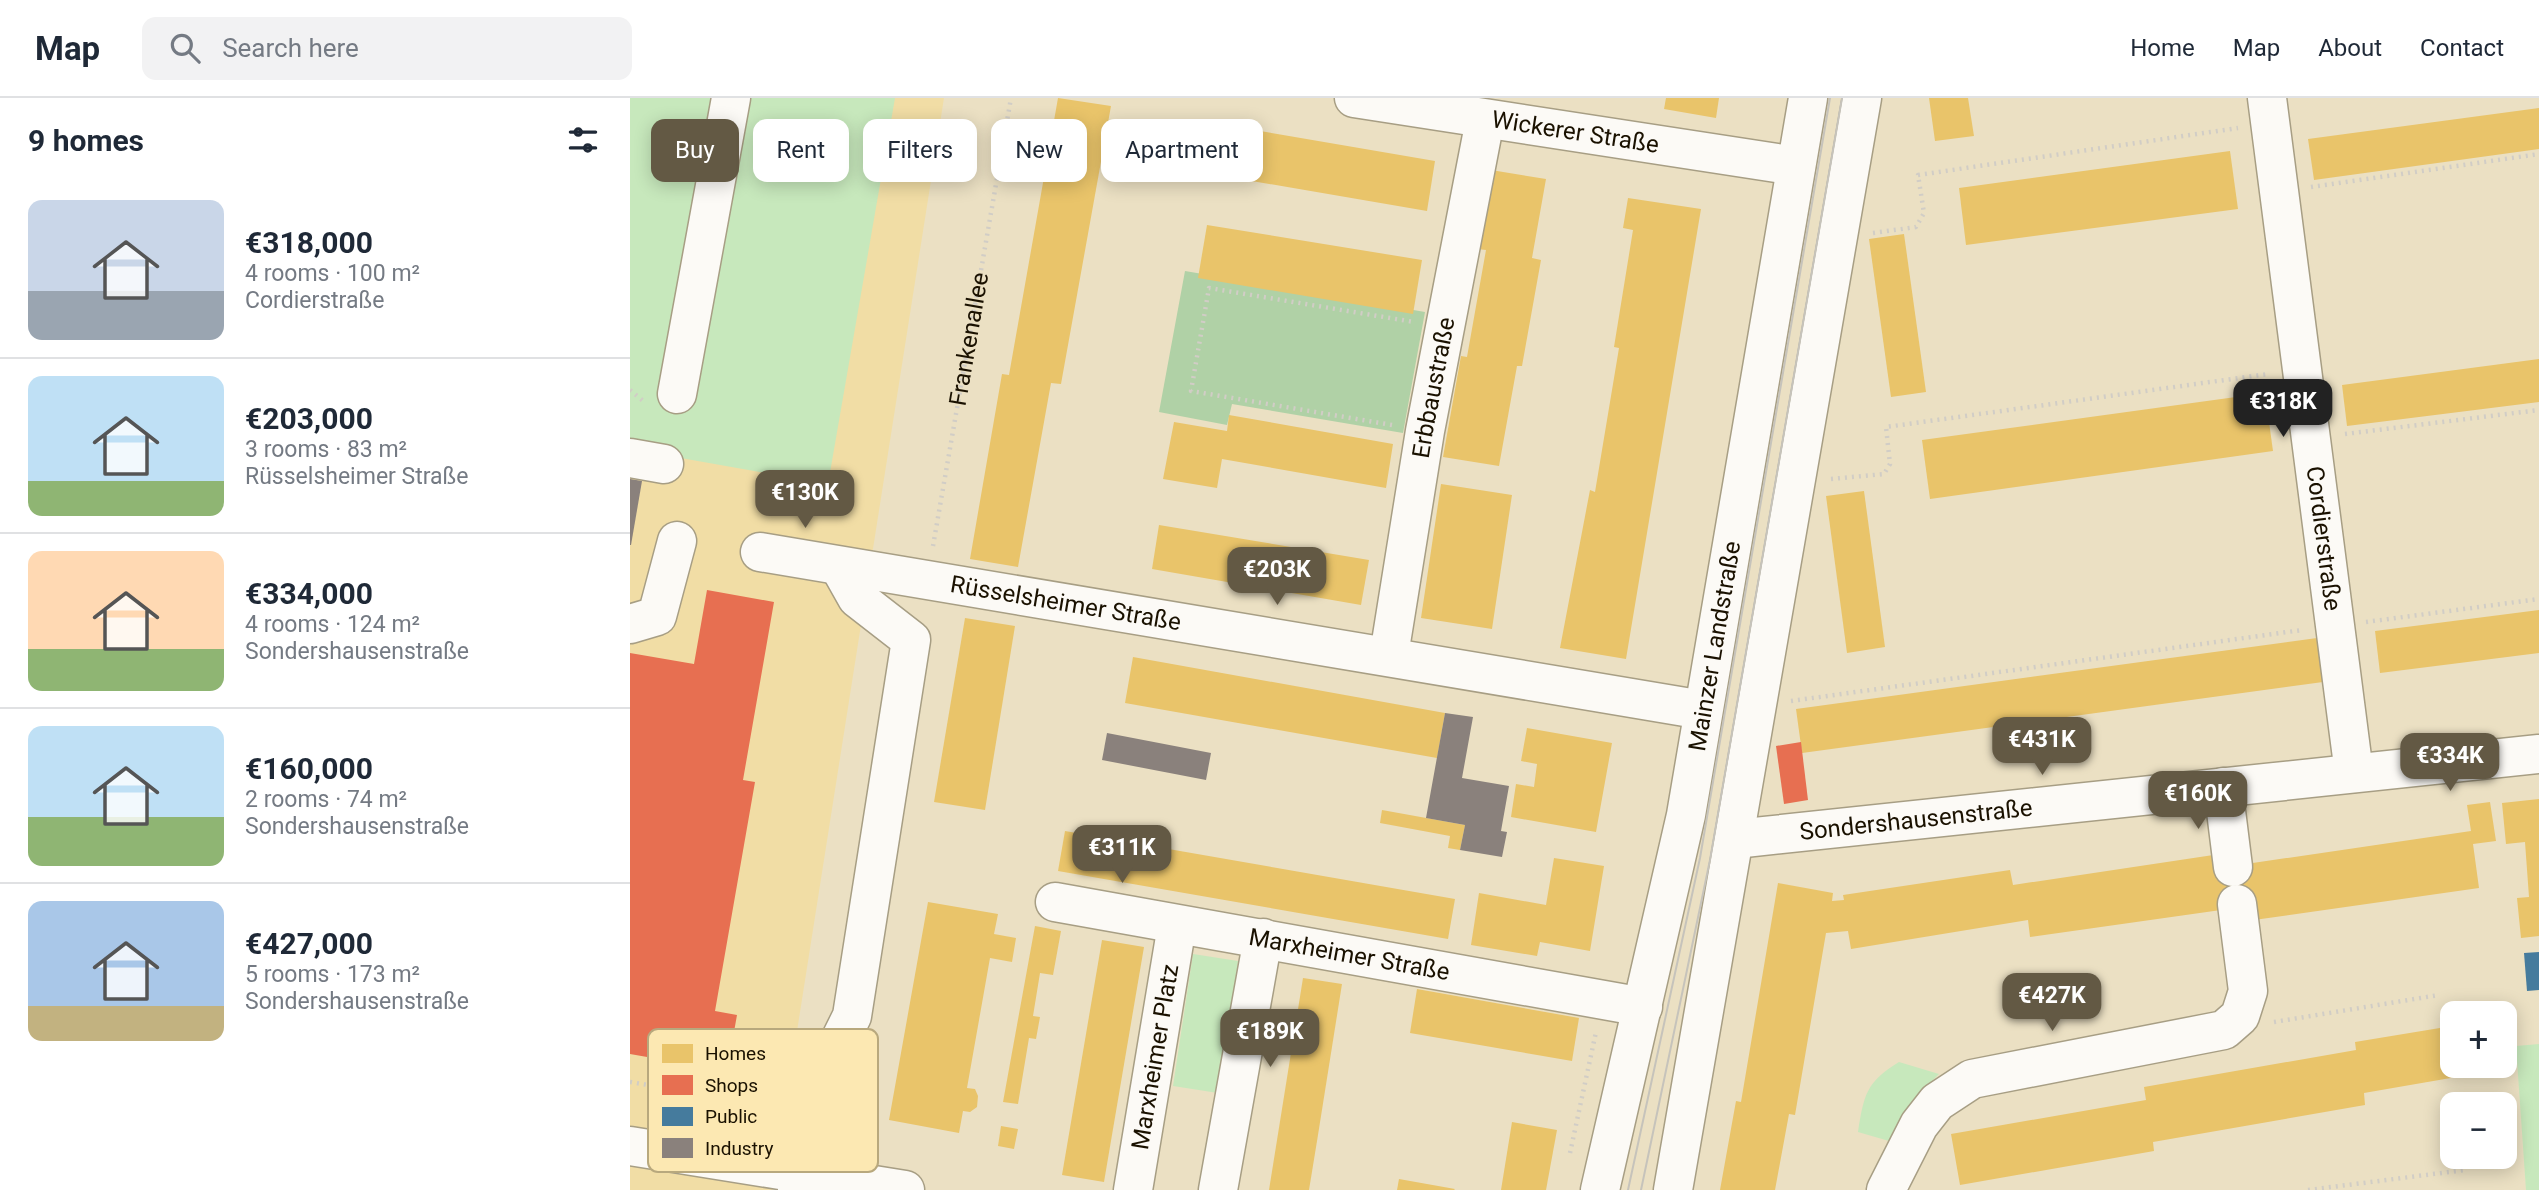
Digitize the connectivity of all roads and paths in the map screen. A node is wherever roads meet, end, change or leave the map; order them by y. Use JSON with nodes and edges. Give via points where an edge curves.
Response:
{"nodes":[{"id":1,"x":731,"y":98,"type":"edge"},
{"id":2,"x":1011,"y":98,"type":"edge"},
{"id":3,"x":1353,"y":98,"type":"edge"},
{"id":4,"x":1808,"y":98,"type":"edge"},
{"id":5,"x":1862,"y":98,"type":"edge"},
{"id":6,"x":2268,"y":111,"type":"edge"},
{"id":7,"x":1485,"y":120,"type":"junction"},
{"id":8,"x":2539,"y":154,"type":"edge"},
{"id":9,"x":1796,"y":166,"type":"junction"},
{"id":10,"x":2278,"y":192,"type":"junction"},
{"id":11,"x":1864,"y":234,"type":"dead end"},
{"id":12,"x":1446,"y":327,"type":"junction"},
{"id":13,"x":2304,"y":369,"type":"junction"},
{"id":14,"x":677,"y":394,"type":"dead end"},
{"id":15,"x":2539,"y":410,"type":"edge"},
{"id":16,"x":1425,"y":431,"type":"junction"},
{"id":17,"x":2313,"y":438,"type":"junction"},
{"id":18,"x":1823,"y":480,"type":"dead end"},
{"id":19,"x":677,"y":541,"type":"dead end"},
{"id":20,"x":760,"y":552,"type":"dead end"},
{"id":21,"x":839,"y":566,"type":"junction"},
{"id":22,"x":926,"y":581,"type":"junction"},
{"id":23,"x":2539,"y":599,"type":"edge"},
{"id":24,"x":630,"y":624,"type":"edge"},
{"id":25,"x":2336,"y":626,"type":"junction"},
{"id":26,"x":1389,"y":656,"type":"junction"},
{"id":27,"x":1759,"y":696,"type":"junction"},
{"id":28,"x":1703,"y":710,"type":"junction"},
{"id":29,"x":2539,"y":754,"type":"edge"},
{"id":30,"x":2354,"y":773,"type":"junction"},
{"id":31,"x":2223,"y":787,"type":"junction"},
{"id":32,"x":1735,"y":839,"type":"junction"},
{"id":33,"x":2233,"y":867,"type":"dead end"},
{"id":34,"x":1055,"y":902,"type":"dead end"},
{"id":35,"x":2237,"y":904,"type":"dead end"},
{"id":36,"x":1178,"y":925,"type":"junction"},
{"id":37,"x":1263,"y":938,"type":"junction"},
{"id":38,"x":2439,"y":995,"type":"dead end"},
{"id":39,"x":1602,"y":1000,"type":"junction"},
{"id":40,"x":1643,"y":1007,"type":"junction"},
{"id":41,"x":846,"y":1029,"type":"edge"},
{"id":42,"x":2224,"y":1030,"type":"junction"},
{"id":43,"x":630,"y":1082,"type":"edge"},
{"id":44,"x":648,"y":1085,"type":"edge"},
{"id":45,"x":630,"y":1146,"type":"edge"},
{"id":46,"x":648,"y":1150,"type":"edge"},
{"id":47,"x":1568,"y":1163,"type":"dead end"},
{"id":48,"x":2465,"y":1170,"type":"dead end"},
{"id":49,"x":751,"y":1172,"type":"edge"},
{"id":50,"x":798,"y":1182,"type":"edge"},
{"id":51,"x":1600,"y":1186,"type":"edge"},
{"id":52,"x":905,"y":1190,"type":"edge"},
{"id":53,"x":1133,"y":1190,"type":"edge"},
{"id":54,"x":1219,"y":1190,"type":"edge"},
{"id":55,"x":1673,"y":1190,"type":"edge"},
{"id":56,"x":1886,"y":1190,"type":"edge"},
{"id":57,"x":2308,"y":1190,"type":"edge"}],
"edges":[{"from":1,"to":14,"type":"street"},
{"from":2,"to":22,"type":"path","name":"Frankenallee"},
{"from":3,"to":7,"type":"street","name":"Wickerer Straße"},
{"from":4,"to":9,"type":"street","name":"Mainzer Landstraße"},
{"from":5,"to":27,"type":"street"},
{"from":6,"to":10,"type":"street","name":"Cordierstraße"},
{"from":6,"to":11,"type":"path","via":[[1918,175],[1924,213],[1916,227]]},
{"from":7,"to":9,"type":"street","name":"Wickerer Straße"},
{"from":7,"to":12,"type":"street","name":"Erbbaustraße"},
{"from":8,"to":10,"type":"path"},
{"from":9,"to":28,"type":"street","name":"Mainzer Landstraße"},
{"from":10,"to":13,"type":"street","name":"Cordierstraße"},
{"from":12,"to":16,"type":"street","name":"Erbbaustraße"},
{"from":12,"to":16,"type":"path","via":[[1209,288],[1191,391]]},
{"from":13,"to":17,"type":"street","name":"Cordierstraße"},
{"from":13,"to":18,"type":"path","via":[[1886,427],[1890,464],[1884,474]]},
{"from":15,"to":17,"type":"path"},
{"from":16,"to":26,"type":"street","name":"Erbbaustraße"},
{"from":17,"to":25,"type":"street","name":"Cordierstraße"},
{"from":19,"to":24,"type":"street","via":[[657,617]]},
{"from":20,"to":21,"type":"street","name":"Rüsselsheimer Straße"},
{"from":21,"to":22,"type":"street","name":"Rüsselsheimer Straße"},
{"from":21,"to":41,"type":"street","via":[[857,598],[911,640],[852,1016]]},
{"from":22,"to":26,"type":"street","name":"Rüsselsheimer Straße"},
{"from":23,"to":25,"type":"path"},
{"from":25,"to":27,"type":"path","via":[[1790,701]]},
{"from":25,"to":30,"type":"street","name":"Cordierstraße"},
{"from":26,"to":28,"type":"street","name":"Rüsselsheimer Straße"},
{"from":27,"to":32,"type":"street"},
{"from":28,"to":40,"type":"street","name":"Mainzer Landstraße","via":[[1686,815]]},
{"from":29,"to":30,"type":"street","name":"Sondershausenstraße"},
{"from":30,"to":31,"type":"street","name":"Sondershausenstraße"},
{"from":31,"to":32,"type":"street","name":"Sondershausenstraße"},
{"from":31,"to":33,"type":"street"},
{"from":32,"to":55,"type":"street"},
{"from":34,"to":36,"type":"street","name":"Marxheimer Straße"},
{"from":35,"to":42,"type":"street","via":[[2248,991],[2240,1016]]},
{"from":36,"to":37,"type":"street","name":"Marxheimer Straße"},
{"from":36,"to":53,"type":"street","name":"Marxheimer Platz"},
{"from":37,"to":39,"type":"street","name":"Marxheimer Straße"},
{"from":37,"to":54,"type":"street"},
{"from":38,"to":42,"type":"path"},
{"from":39,"to":40,"type":"street","name":"Marxheimer Straße"},
{"from":39,"to":47,"type":"path"},
{"from":40,"to":51,"type":"street","name":"Mainzer Landstraße"},
{"from":42,"to":56,"type":"street","via":[[1972,1079],[1937,1101],[1919,1125]]},
{"from":43,"to":44,"type":"path"},
{"from":45,"to":46,"type":"street"},
{"from":48,"to":57,"type":"path"},
{"from":49,"to":50,"type":"street"},
{"from":50,"to":52,"type":"street"}]}
